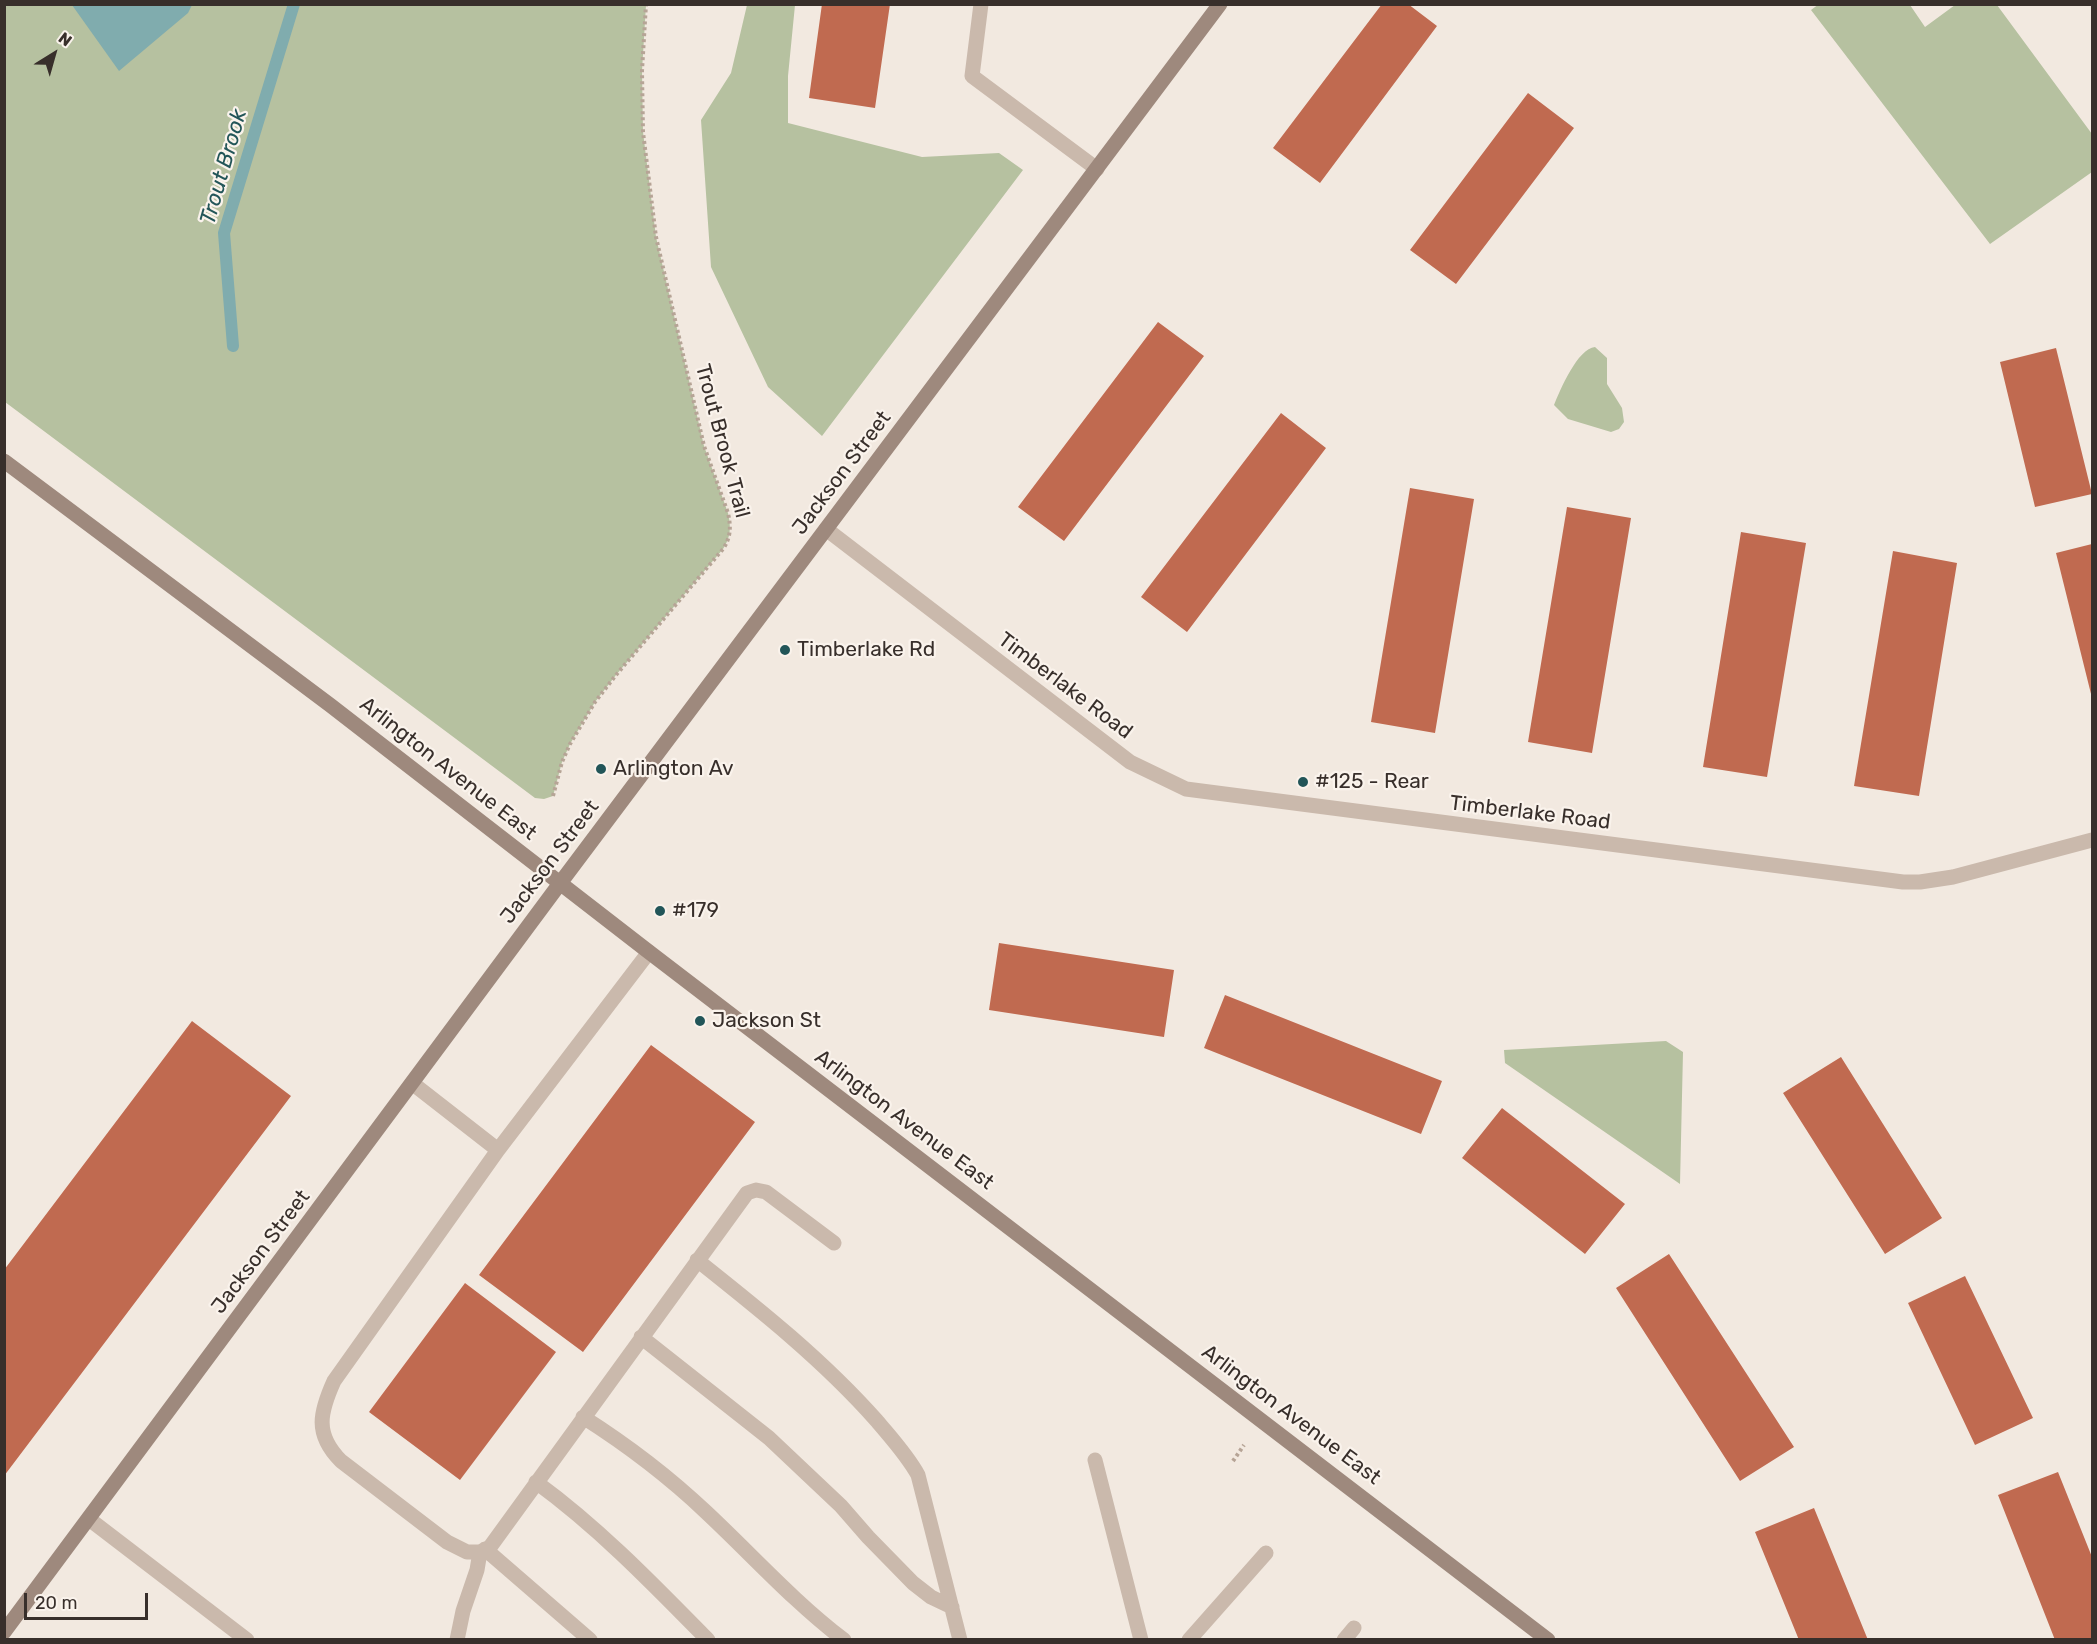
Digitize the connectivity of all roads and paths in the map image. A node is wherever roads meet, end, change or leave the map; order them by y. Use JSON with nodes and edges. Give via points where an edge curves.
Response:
{"nodes":[{"id":1,"x":646,"y":4,"type":"edge"},
{"id":2,"x":981,"y":4,"type":"edge"},
{"id":3,"x":1220,"y":4,"type":"edge"},
{"id":4,"x":1097,"y":169,"type":"junction"},
{"id":5,"x":4,"y":461,"type":"edge"},
{"id":6,"x":826,"y":529,"type":"junction"},
{"id":7,"x":553,"y":796,"type":"dead end"},
{"id":8,"x":2092,"y":840,"type":"edge"},
{"id":9,"x":561,"y":882,"type":"junction"},
{"id":10,"x":649,"y":952,"type":"junction"},
{"id":11,"x":412,"y":1083,"type":"junction"},
{"id":12,"x":498,"y":1150,"type":"junction"},
{"id":13,"x":834,"y":1243,"type":"dead end"},
{"id":14,"x":697,"y":1260,"type":"junction"},
{"id":15,"x":641,"y":1337,"type":"junction"},
{"id":16,"x":583,"y":1417,"type":"junction"},
{"id":17,"x":1095,"y":1460,"type":"dead end"},
{"id":18,"x":536,"y":1482,"type":"junction"},
{"id":19,"x":89,"y":1519,"type":"junction"},
{"id":20,"x":482,"y":1551,"type":"junction"},
{"id":21,"x":1266,"y":1553,"type":"dead end"},
{"id":22,"x":952,"y":1607,"type":"junction"},
{"id":23,"x":4,"y":1632,"type":"edge"},
{"id":24,"x":247,"y":1640,"type":"edge"},
{"id":25,"x":456,"y":1640,"type":"edge"},
{"id":26,"x":590,"y":1640,"type":"edge"},
{"id":27,"x":708,"y":1640,"type":"edge"},
{"id":28,"x":844,"y":1640,"type":"edge"},
{"id":29,"x":960,"y":1640,"type":"edge"},
{"id":30,"x":1141,"y":1640,"type":"edge"},
{"id":31,"x":1189,"y":1640,"type":"edge"},
{"id":32,"x":1548,"y":1640,"type":"edge"}],
"edges":[{"from":1,"to":7,"type":"path","name":"Trout Brook Trail","via":[[643,132],[655,228],[704,446],[728,513],[729,539],[595,702],[570,744]]},
{"from":2,"to":4,"type":"street","via":[[972,76]]},
{"from":3,"to":4,"type":"street","name":"Jackson Street"},
{"from":4,"to":6,"type":"street","name":"Jackson Street"},
{"from":5,"to":9,"type":"street","name":"Arlington Avenue East"},
{"from":6,"to":8,"type":"street","name":"Timberlake Road","via":[[1130,762],[1186,789],[1903,882],[1953,877]]},
{"from":6,"to":9,"type":"street","name":"Jackson Street"},
{"from":9,"to":10,"type":"street","name":"Arlington Avenue East"},
{"from":9,"to":11,"type":"street","name":"Jackson Street"},
{"from":10,"to":12,"type":"street"},
{"from":10,"to":32,"type":"street","name":"Arlington Avenue East"},
{"from":11,"to":12,"type":"street"},
{"from":11,"to":19,"type":"street","name":"Jackson Street"},
{"from":12,"to":20,"type":"street","via":[[334,1381],[323,1405],[324,1437],[341,1461],[447,1542],[467,1552]]},
{"from":13,"to":14,"type":"street","via":[[766,1192],[756,1190],[741,1198]]},
{"from":14,"to":15,"type":"street"},
{"from":14,"to":22,"type":"street","via":[[818,1359],[908,1457],[918,1475]]},
{"from":15,"to":16,"type":"street"},
{"from":15,"to":22,"type":"street","via":[[769,1438],[842,1506],[913,1583]]},
{"from":16,"to":18,"type":"street"},
{"from":16,"to":28,"type":"street","via":[[670,1479],[792,1597]]},
{"from":17,"to":30,"type":"street"},
{"from":18,"to":20,"type":"street","via":[[489,1547]]},
{"from":18,"to":27,"type":"street","via":[[595,1529]]},
{"from":19,"to":23,"type":"street","name":"Jackson Street"},
{"from":19,"to":24,"type":"street"},
{"from":20,"to":25,"type":"street"},
{"from":20,"to":26,"type":"street"},
{"from":21,"to":31,"type":"street"},
{"from":22,"to":29,"type":"street"}]}
